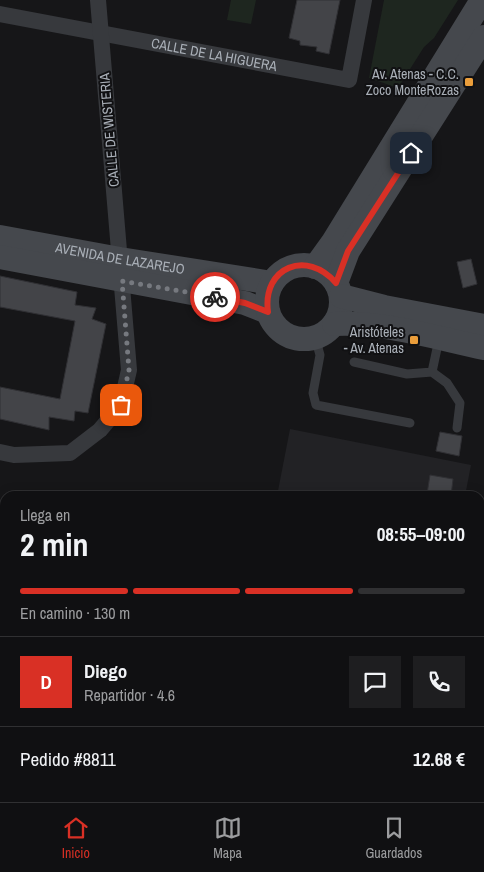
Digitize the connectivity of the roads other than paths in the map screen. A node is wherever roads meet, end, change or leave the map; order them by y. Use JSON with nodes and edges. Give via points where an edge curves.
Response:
{"nodes":[{"id":1,"x":98,"y":0,"type":"edge"},
{"id":2,"x":364,"y":0,"type":"edge"},
{"id":3,"x":482,"y":0,"type":"edge"},
{"id":4,"x":0,"y":14,"type":"edge"},
{"id":5,"x":100,"y":33,"type":"junction"},
{"id":6,"x":484,"y":37,"type":"edge"},
{"id":7,"x":0,"y":237,"type":"edge"},
{"id":8,"x":0,"y":257,"type":"edge"},
{"id":9,"x":315,"y":266,"type":"junction"},
{"id":10,"x":121,"y":270,"type":"junction"},
{"id":11,"x":272,"y":283,"type":"junction"},
{"id":12,"x":338,"y":289,"type":"junction"},
{"id":13,"x":268,"y":312,"type":"junction"},
{"id":14,"x":334,"y":324,"type":"junction"},
{"id":15,"x":484,"y":326,"type":"edge"},
{"id":16,"x":315,"y":338,"type":"junction"},
{"id":17,"x":440,"y":339,"type":"junction"},
{"id":18,"x":484,"y":348,"type":"edge"},
{"id":19,"x":354,"y":362,"type":"dead end"},
{"id":20,"x":432,"y":372,"type":"junction"},
{"id":21,"x":410,"y":423,"type":"dead end"},
{"id":22,"x":457,"y":428,"type":"dead end"},
{"id":23,"x":0,"y":452,"type":"edge"}],
"edges":[{"from":1,"to":5,"type":"street","name":"CALLE DE WISTERIA"},
{"from":2,"to":5,"type":"street","name":"CALLE DE LA HIGUERA","via":[[349,80]]},
{"from":3,"to":9,"type":"main road"},
{"from":4,"to":5,"type":"street","name":"CALLE DE LA HIGUERA"},
{"from":5,"to":10,"type":"street","name":"CALLE DE WISTERIA"},
{"from":6,"to":12,"type":"main road","via":[[348,251]]},
{"from":7,"to":10,"type":"main road","name":"AVENIDA DE LAZAREJO"},
{"from":8,"to":10,"type":"main road","name":"AVENIDA DE LAZAREJO"},
{"from":9,"to":11,"type":"main road","via":[[290,267]]},
{"from":9,"to":12,"type":"main road","via":[[327,272]]},
{"from":10,"to":11,"type":"main road","name":"AVENIDA DE LAZAREJO"},
{"from":10,"to":13,"type":"main road","name":"AVENIDA DE LAZAREJO"},
{"from":10,"to":23,"type":"street","name":"CALLE DE WISTERIA","via":[[129,370],[121,405],[100,430],[70,453],[14,455]]},
{"from":11,"to":13,"type":"main road","via":[[268,292]]},
{"from":12,"to":14,"type":"main road","via":[[340,310]]},
{"from":12,"to":15,"type":"main road","via":[[384,307]]},
{"from":13,"to":16,"type":"main road","via":[[281,331],[291,337]]},
{"from":14,"to":16,"type":"main road"},
{"from":14,"to":17,"type":"main road","via":[[380,327]]},
{"from":16,"to":21,"type":"lane","via":[[320,354],[313,393],[316,405]]},
{"from":17,"to":18,"type":"main road"},
{"from":17,"to":20,"type":"lane"},
{"from":19,"to":20,"type":"lane","via":[[407,374]]},
{"from":20,"to":22,"type":"lane","via":[[448,383],[460,403]]}]}
